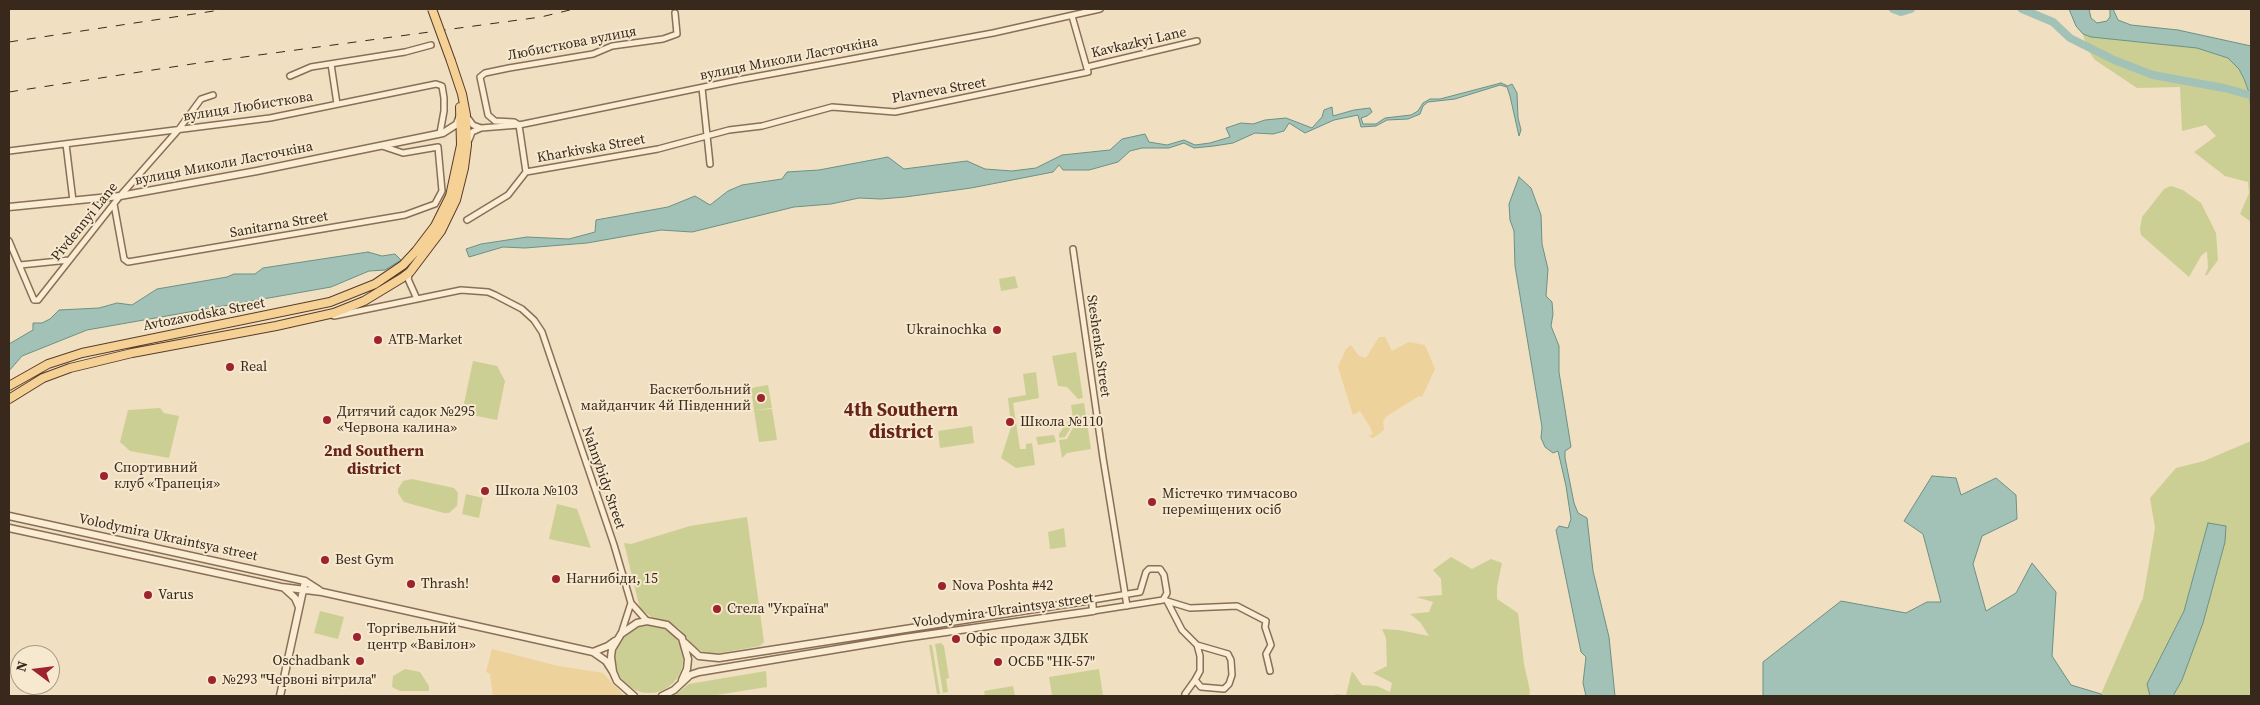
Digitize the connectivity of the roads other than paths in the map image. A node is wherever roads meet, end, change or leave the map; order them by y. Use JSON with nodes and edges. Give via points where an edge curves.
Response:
{"nodes":[{"id":1,"x":432,"y":9,"type":"edge"},
{"id":2,"x":1100,"y":9,"type":"edge"},
{"id":3,"x":675,"y":12,"type":"dead end"},
{"id":4,"x":1072,"y":16,"type":"junction"},
{"id":5,"x":1197,"y":41,"type":"dead end"},
{"id":6,"x":431,"y":45,"type":"dead end"},
{"id":7,"x":331,"y":64,"type":"junction"},
{"id":8,"x":1087,"y":67,"type":"junction"},
{"id":9,"x":290,"y":76,"type":"dead end"},
{"id":10,"x":702,"y":88,"type":"junction"},
{"id":11,"x":213,"y":95,"type":"dead end"},
{"id":12,"x":337,"y":104,"type":"junction"},
{"id":13,"x":463,"y":114,"type":"junction"},
{"id":14,"x":519,"y":125,"type":"junction"},
{"id":15,"x":481,"y":128,"type":"junction"},
{"id":16,"x":179,"y":129,"type":"junction"},
{"id":17,"x":442,"y":133,"type":"junction"},
{"id":18,"x":706,"y":136,"type":"junction"},
{"id":19,"x":66,"y":144,"type":"junction"},
{"id":20,"x":464,"y":145,"type":"junction"},
{"id":21,"x":382,"y":146,"type":"junction"},
{"id":22,"x":9,"y":151,"type":"edge"},
{"id":23,"x":710,"y":164,"type":"dead end"},
{"id":24,"x":526,"y":172,"type":"junction"},
{"id":25,"x":120,"y":196,"type":"junction"},
{"id":26,"x":73,"y":201,"type":"junction"},
{"id":27,"x":114,"y":204,"type":"junction"},
{"id":28,"x":9,"y":206,"type":"edge"},
{"id":29,"x":467,"y":220,"type":"dead end"},
{"id":30,"x":9,"y":241,"type":"edge"},
{"id":31,"x":1073,"y":249,"type":"dead end"},
{"id":32,"x":69,"y":260,"type":"junction"},
{"id":33,"x":20,"y":265,"type":"junction"},
{"id":34,"x":410,"y":272,"type":"junction"},
{"id":35,"x":496,"y":295,"type":"joint"},
{"id":36,"x":417,"y":299,"type":"junction"},
{"id":37,"x":274,"y":315,"type":"junction"},
{"id":38,"x":319,"y":317,"type":"junction"},
{"id":39,"x":276,"y":326,"type":"junction"},
{"id":40,"x":129,"y":343,"type":"junction"},
{"id":41,"x":132,"y":353,"type":"junction"},
{"id":42,"x":9,"y":386,"type":"edge"},
{"id":43,"x":9,"y":399,"type":"edge"},
{"id":44,"x":9,"y":516,"type":"edge"},
{"id":45,"x":9,"y":528,"type":"edge"},
{"id":46,"x":306,"y":581,"type":"junction"},
{"id":47,"x":280,"y":587,"type":"junction"},
{"id":48,"x":303,"y":591,"type":"junction"},
{"id":49,"x":320,"y":591,"type":"junction"},
{"id":50,"x":1125,"y":595,"type":"junction"},
{"id":51,"x":1166,"y":599,"type":"junction"},
{"id":52,"x":1092,"y":600,"type":"junction"},
{"id":53,"x":631,"y":603,"type":"junction"},
{"id":54,"x":1127,"y":606,"type":"junction"},
{"id":55,"x":299,"y":607,"type":"junction"},
{"id":56,"x":1093,"y":611,"type":"junction"},
{"id":57,"x":647,"y":621,"type":"junction"},
{"id":58,"x":621,"y":634,"type":"junction"},
{"id":59,"x":685,"y":643,"type":"junction"},
{"id":60,"x":1197,"y":645,"type":"junction"},
{"id":61,"x":593,"y":652,"type":"junction"},
{"id":62,"x":1270,"y":671,"type":"dead end"},
{"id":63,"x":613,"y":672,"type":"junction"},
{"id":64,"x":1195,"y":680,"type":"junction"},
{"id":65,"x":677,"y":687,"type":"junction"},
{"id":66,"x":1185,"y":694,"type":"dead end"},
{"id":67,"x":280,"y":696,"type":"edge"},
{"id":68,"x":634,"y":696,"type":"edge"},
{"id":69,"x":662,"y":696,"type":"edge"},
{"id":70,"x":669,"y":696,"type":"edge"}],
"edges":[{"from":1,"to":13,"type":"main road","bridge":true,"via":[[457,81]]},
{"from":2,"to":4,"type":"street","name":"вулиця Миколи Ласточкіна"},
{"from":3,"to":14,"type":"street","name":"Любисткова вулиця","via":[[677,34],[663,39],[612,46],[592,54],[485,73],[480,77],[488,115],[495,121]]},
{"from":4,"to":8,"type":"street"},
{"from":4,"to":10,"type":"street","name":"вулиця Миколи Ласточкіна"},
{"from":5,"to":8,"type":"street","name":"Kavkazkyi Lane"},
{"from":6,"to":7,"type":"street"},
{"from":7,"to":9,"type":"street","via":[[311,67]]},
{"from":7,"to":12,"type":"street"},
{"from":8,"to":18,"type":"street","name":"Plavneva Street","via":[[1088,72],[895,112],[836,106],[757,127]]},
{"from":10,"to":14,"type":"street","name":"вулиця Миколи Ласточкіна"},
{"from":10,"to":18,"type":"street"},
{"from":11,"to":16,"type":"street","name":"Pivdennyi Lane","via":[[201,99]]},
{"from":12,"to":16,"type":"street","name":"вулиця Любисткова","via":[[270,118]]},
{"from":12,"to":17,"type":"street","name":"вулиця Любисткова","via":[[439,84],[442,86],[444,111]]},
{"from":13,"to":15,"type":"street","via":[[472,125]]},
{"from":13,"to":17,"type":"street","via":[[457,124]]},
{"from":13,"to":20,"type":"main road"},
{"from":14,"to":15,"type":"street","name":"вулиця Миколи Ласточкіна"},
{"from":14,"to":24,"type":"street"},
{"from":15,"to":20,"type":"street","via":[[472,132]]},
{"from":16,"to":19,"type":"street","name":"вулиця Любисткова"},
{"from":16,"to":25,"type":"street","name":"Pivdennyi Lane"},
{"from":17,"to":20,"type":"street","via":[[458,137]]},
{"from":17,"to":21,"type":"street","name":"вулиця Миколи Ласточкіна"},
{"from":18,"to":23,"type":"street"},
{"from":18,"to":24,"type":"street","name":"Kharkivska Street","via":[[658,149]]},
{"from":19,"to":22,"type":"street","name":"вулиця Любисткова"},
{"from":19,"to":26,"type":"street"},
{"from":20,"to":34,"type":"main road","name":"Avtozavodska Street","via":[[464,168],[456,200],[441,232]]},
{"from":20,"to":37,"type":"main road","name":"Avtozavodska Street","via":[[450,196],[434,226],[402,265],[361,291]]},
{"from":21,"to":25,"type":"street","name":"вулиця Миколи Ласточкіна"},
{"from":21,"to":27,"type":"street","name":"Sanitarna Street","via":[[403,153],[438,147],[442,191],[435,204],[405,215],[128,262],[124,259]]},
{"from":24,"to":29,"type":"street","name":"Kharkivska Street","via":[[508,194]]},
{"from":25,"to":26,"type":"street","name":"вулиця Миколи Ласточкіна"},
{"from":25,"to":27,"type":"street","name":"Pivdennyi Lane"},
{"from":26,"to":28,"type":"street","name":"вулиця Миколи Ласточкіна"},
{"from":27,"to":32,"type":"street","name":"Pivdennyi Lane"},
{"from":30,"to":33,"type":"street"},
{"from":31,"to":50,"type":"street","name":"Steshenka Street"},
{"from":32,"to":33,"type":"street"},
{"from":32,"to":33,"type":"street","name":"Pivdennyi Lane","via":[[38,300],[34,300]]},
{"from":34,"to":36,"type":"street","via":[[408,279]]},
{"from":34,"to":38,"type":"main road","name":"Avtozavodska Street","via":[[364,301]]},
{"from":35,"to":36,"type":"street","name":"Avtozavodska Street","via":[[461,290]]},
{"from":35,"to":53,"type":"street","name":"Nahnybidy Street","via":[[522,309],[542,332]]},
{"from":36,"to":38,"type":"street","name":"Avtozavodska Street"},
{"from":37,"to":39,"type":"main road"},
{"from":37,"to":40,"type":"main road","name":"Avtozavodska Street"},
{"from":38,"to":39,"type":"main road","name":"Avtozavodska Street"},
{"from":39,"to":41,"type":"main road","name":"Avtozavodska Street"},
{"from":40,"to":41,"type":"main road"},
{"from":40,"to":42,"type":"main road","name":"Avtozavodska Street","via":[[48,364]]},
{"from":41,"to":43,"type":"main road","name":"Avtozavodska Street","via":[[43,378]]},
{"from":44,"to":46,"type":"street","name":"Volodymira Ukraintsya street"},
{"from":45,"to":47,"type":"street","name":"Volodymira Ukraintsya street"},
{"from":46,"to":48,"type":"street"},
{"from":46,"to":49,"type":"street","name":"Volodymira Ukraintsya street"},
{"from":47,"to":48,"type":"street","name":"Volodymira Ukraintsya street"},
{"from":47,"to":55,"type":"street","via":[[292,594]]},
{"from":48,"to":49,"type":"street","name":"Volodymira Ukraintsya street"},
{"from":48,"to":55,"type":"street"},
{"from":49,"to":55,"type":"street","via":[[307,597]]},
{"from":49,"to":61,"type":"street","name":"Volodymira Ukraintsya street"},
{"from":50,"to":51,"type":"street","name":"Volodymira Ukraintsya street","via":[[1140,592],[1146,572],[1154,568],[1164,575]]},
{"from":50,"to":52,"type":"street","name":"Volodymira Ukraintsya street"},
{"from":50,"to":54,"type":"street","name":"Steshenka Street"},
{"from":51,"to":54,"type":"street","name":"Volodymira Ukraintsya street"},
{"from":51,"to":60,"type":"street","via":[[1182,630]]},
{"from":51,"to":62,"type":"street","via":[[1190,608],[1237,606],[1266,621],[1271,645],[1266,654]]},
{"from":52,"to":56,"type":"street"},
{"from":52,"to":59,"type":"street","name":"Volodymira Ukraintsya street","via":[[719,658],[700,656]]},
{"from":53,"to":57,"type":"street","name":"Nahnybidy Street"},
{"from":53,"to":58,"type":"street"},
{"from":54,"to":56,"type":"street","name":"Volodymira Ukraintsya street"},
{"from":55,"to":67,"type":"street"},
{"from":56,"to":65,"type":"street","name":"Volodymira Ukraintsya street","via":[[755,662],[690,675]]},
{"from":57,"to":58,"type":"street","via":[[637,623]]},
{"from":57,"to":59,"type":"street","name":"Volodymira Ukraintsya street","via":[[667,625]]},
{"from":58,"to":61,"type":"street","via":[[608,646]]},
{"from":58,"to":63,"type":"street","via":[[612,649]]},
{"from":59,"to":65,"type":"street","via":[[687,669]]},
{"from":60,"to":64,"type":"street","via":[[1200,671]]},
{"from":60,"to":64,"type":"street","via":[[1228,654],[1232,675],[1224,689],[1201,687]]},
{"from":61,"to":63,"type":"street","via":[[606,661]]},
{"from":63,"to":68,"type":"street","via":[[622,688]]},
{"from":64,"to":66,"type":"street"},
{"from":65,"to":69,"type":"street","name":"Volodymira Ukraintsya street"},
{"from":65,"to":70,"type":"street"}]}
